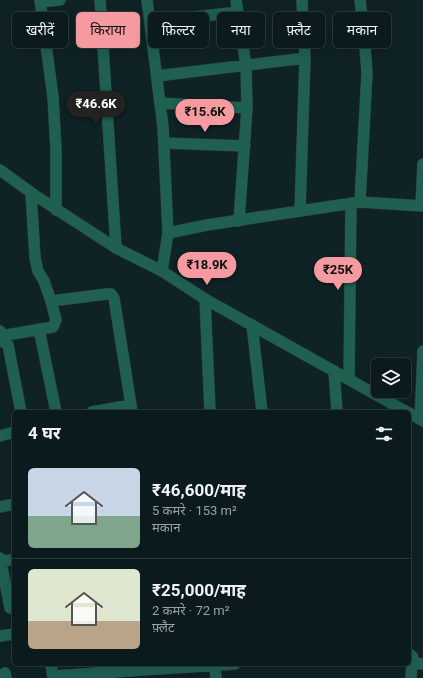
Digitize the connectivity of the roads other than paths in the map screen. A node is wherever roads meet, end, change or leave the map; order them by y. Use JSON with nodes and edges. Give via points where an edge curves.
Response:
{"nodes":[{"id":1,"x":60,"y":0,"type":"edge"},
{"id":2,"x":100,"y":0,"type":"edge"},
{"id":3,"x":147,"y":0,"type":"edge"},
{"id":4,"x":236,"y":0,"type":"edge"},
{"id":5,"x":302,"y":0,"type":"edge"},
{"id":6,"x":360,"y":0,"type":"edge"},
{"id":7,"x":40,"y":1,"type":"edge"},
{"id":8,"x":149,"y":12,"type":"edge"},
{"id":9,"x":238,"y":12,"type":"edge"},
{"id":10,"x":153,"y":48,"type":"edge"},
{"id":11,"x":243,"y":48,"type":"edge"},
{"id":12,"x":305,"y":58,"type":"junction"},
{"id":13,"x":246,"y":66,"type":"junction"},
{"id":14,"x":157,"y":76,"type":"junction"},
{"id":15,"x":161,"y":103,"type":"junction"},
{"id":16,"x":247,"y":108,"type":"junction"},
{"id":17,"x":164,"y":143,"type":"junction"},
{"id":18,"x":245,"y":146,"type":"junction"},
{"id":19,"x":423,"y":164,"type":"edge"},
{"id":20,"x":0,"y":170,"type":"edge"},
{"id":21,"x":31,"y":193,"type":"junction"},
{"id":22,"x":356,"y":203,"type":"junction"},
{"id":23,"x":422,"y":206,"type":"edge"},
{"id":24,"x":56,"y":210,"type":"junction"},
{"id":25,"x":300,"y":211,"type":"junction"},
{"id":26,"x":239,"y":221,"type":"junction"},
{"id":27,"x":168,"y":233,"type":"junction"},
{"id":28,"x":116,"y":248,"type":"junction"},
{"id":29,"x":162,"y":271,"type":"junction"},
{"id":30,"x":205,"y":299,"type":"junction"},
{"id":31,"x":51,"y":301,"type":"junction"},
{"id":32,"x":252,"y":325,"type":"junction"},
{"id":33,"x":39,"y":329,"type":"junction"},
{"id":34,"x":1,"y":334,"type":"edge"},
{"id":35,"x":423,"y":351,"type":"edge"},
{"id":36,"x":334,"y":371,"type":"junction"},
{"id":37,"x":349,"y":379,"type":"junction"},
{"id":38,"x":389,"y":407,"type":"edge"},
{"id":39,"x":132,"y":408,"type":"edge"},
{"id":40,"x":21,"y":410,"type":"edge"},
{"id":41,"x":56,"y":410,"type":"edge"},
{"id":42,"x":112,"y":410,"type":"edge"},
{"id":43,"x":210,"y":410,"type":"edge"},
{"id":44,"x":262,"y":410,"type":"edge"},
{"id":45,"x":337,"y":410,"type":"edge"},
{"id":46,"x":411,"y":414,"type":"edge"},
{"id":47,"x":422,"y":420,"type":"edge"},
{"id":48,"x":12,"y":433,"type":"edge"},
{"id":49,"x":0,"y":436,"type":"edge"},
{"id":50,"x":12,"y":505,"type":"edge"},
{"id":51,"x":0,"y":508,"type":"edge"},
{"id":52,"x":1,"y":560,"type":"edge"},
{"id":53,"x":12,"y":560,"type":"edge"},
{"id":54,"x":10,"y":608,"type":"dead end"},
{"id":55,"x":12,"y":634,"type":"edge"},
{"id":56,"x":0,"y":636,"type":"edge"},
{"id":57,"x":415,"y":660,"type":"edge"},
{"id":58,"x":51,"y":666,"type":"edge"},
{"id":59,"x":215,"y":666,"type":"joint"},
{"id":60,"x":168,"y":670,"type":"edge"},
{"id":61,"x":107,"y":676,"type":"edge"},
{"id":62,"x":53,"y":677,"type":"edge"},
{"id":63,"x":216,"y":678,"type":"edge"},
{"id":64,"x":411,"y":678,"type":"edge"}],
"edges":[{"from":1,"to":7,"type":"street"},
{"from":2,"to":28,"type":"street"},
{"from":3,"to":8,"type":"street"},
{"from":4,"to":9,"type":"street"},
{"from":5,"to":12,"type":"street"},
{"from":6,"to":22,"type":"street","via":[[367,72]]},
{"from":7,"to":24,"type":"street","via":[[52,97],[56,150]]},
{"from":10,"to":14,"type":"street"},
{"from":11,"to":13,"type":"street"},
{"from":12,"to":13,"type":"street"},
{"from":12,"to":25,"type":"street"},
{"from":13,"to":14,"type":"street"},
{"from":13,"to":16,"type":"street"},
{"from":14,"to":15,"type":"street"},
{"from":15,"to":16,"type":"street"},
{"from":15,"to":17,"type":"street"},
{"from":16,"to":18,"type":"street"},
{"from":17,"to":18,"type":"street"},
{"from":17,"to":27,"type":"street"},
{"from":18,"to":26,"type":"street"},
{"from":19,"to":23,"type":"street"},
{"from":20,"to":21,"type":"street"},
{"from":21,"to":24,"type":"street"},
{"from":21,"to":31,"type":"street","via":[[35,258]]},
{"from":22,"to":23,"type":"street"},
{"from":22,"to":25,"type":"street"},
{"from":22,"to":37,"type":"street"},
{"from":24,"to":28,"type":"street"},
{"from":25,"to":26,"type":"street"},
{"from":26,"to":27,"type":"street"},
{"from":27,"to":29,"type":"street"},
{"from":28,"to":29,"type":"street"},
{"from":29,"to":30,"type":"street"},
{"from":30,"to":32,"type":"street"},
{"from":30,"to":43,"type":"street"},
{"from":31,"to":33,"type":"street","via":[[55,324],[53,327]]},
{"from":31,"to":39,"type":"street","via":[[111,294],[114,298]]},
{"from":32,"to":36,"type":"street"},
{"from":32,"to":44,"type":"street"},
{"from":33,"to":34,"type":"street"},
{"from":33,"to":41,"type":"street"},
{"from":34,"to":40,"type":"street","via":[[3,342],[8,345]]},
{"from":35,"to":47,"type":"street"},
{"from":36,"to":37,"type":"street"},
{"from":36,"to":45,"type":"street"},
{"from":37,"to":38,"type":"street"},
{"from":39,"to":42,"type":"street"},
{"from":46,"to":47,"type":"street"},
{"from":48,"to":49,"type":"street"},
{"from":50,"to":51,"type":"street"},
{"from":52,"to":53,"type":"street"},
{"from":52,"to":54,"type":"street"},
{"from":55,"to":56,"type":"street"},
{"from":57,"to":64,"type":"street"},
{"from":58,"to":62,"type":"street"},
{"from":59,"to":60,"type":"street"},
{"from":59,"to":63,"type":"street"},
{"from":60,"to":61,"type":"street"},
{"from":61,"to":62,"type":"street"}]}
